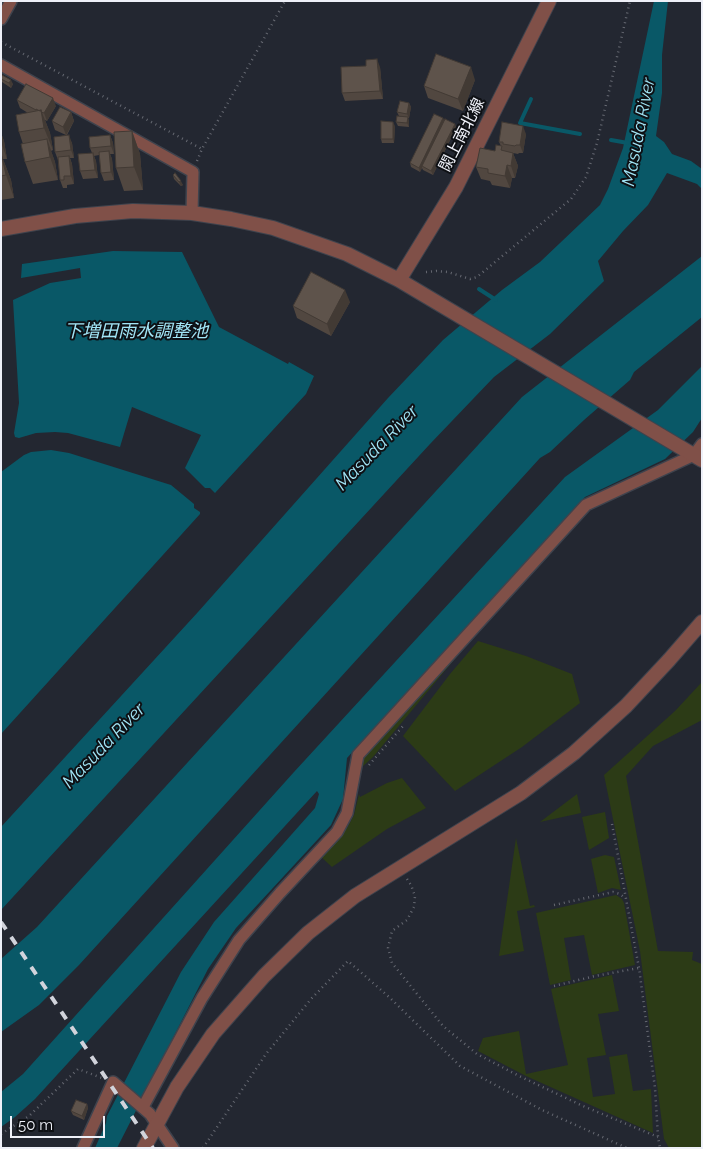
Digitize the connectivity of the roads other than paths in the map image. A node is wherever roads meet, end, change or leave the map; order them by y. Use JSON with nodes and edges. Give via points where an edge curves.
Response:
{"nodes":[{"id":1,"x":11,"y":1,"type":"edge"},
{"id":2,"x":549,"y":1,"type":"edge"},
{"id":3,"x":1,"y":19,"type":"edge"},
{"id":4,"x":1,"y":65,"type":"edge"},
{"id":5,"x":192,"y":213,"type":"junction"},
{"id":6,"x":1,"y":229,"type":"edge"},
{"id":7,"x":399,"y":280,"type":"junction"},
{"id":8,"x":696,"y":452,"type":"edge"},
{"id":9,"x":702,"y":622,"type":"edge"},
{"id":10,"x":142,"y":1106,"type":"junction"},
{"id":11,"x":157,"y":1123,"type":"junction"},
{"id":12,"x":83,"y":1148,"type":"edge"},
{"id":13,"x":144,"y":1148,"type":"edge"},
{"id":14,"x":172,"y":1148,"type":"edge"}],
"edges":[{"from":1,"to":3,"type":"street"},
{"from":2,"to":7,"type":"street","name":"閖上南北線","via":[[456,187]]},
{"from":4,"to":5,"type":"street","via":[[193,172]]},
{"from":5,"to":6,"type":"street","via":[[106,212]]},
{"from":5,"to":7,"type":"street","via":[[273,228],[347,254]]},
{"from":7,"to":8,"type":"street","via":[[620,411]]},
{"from":8,"to":10,"type":"street","via":[[586,505],[358,755],[347,813],[337,832],[238,940]]},
{"from":9,"to":11,"type":"street","via":[[626,706],[574,753],[521,793],[355,896],[308,933],[264,976],[213,1034]]},
{"from":10,"to":11,"type":"street"},
{"from":10,"to":12,"type":"street","via":[[115,1083]]},
{"from":11,"to":13,"type":"street"},
{"from":11,"to":14,"type":"street"}]}
